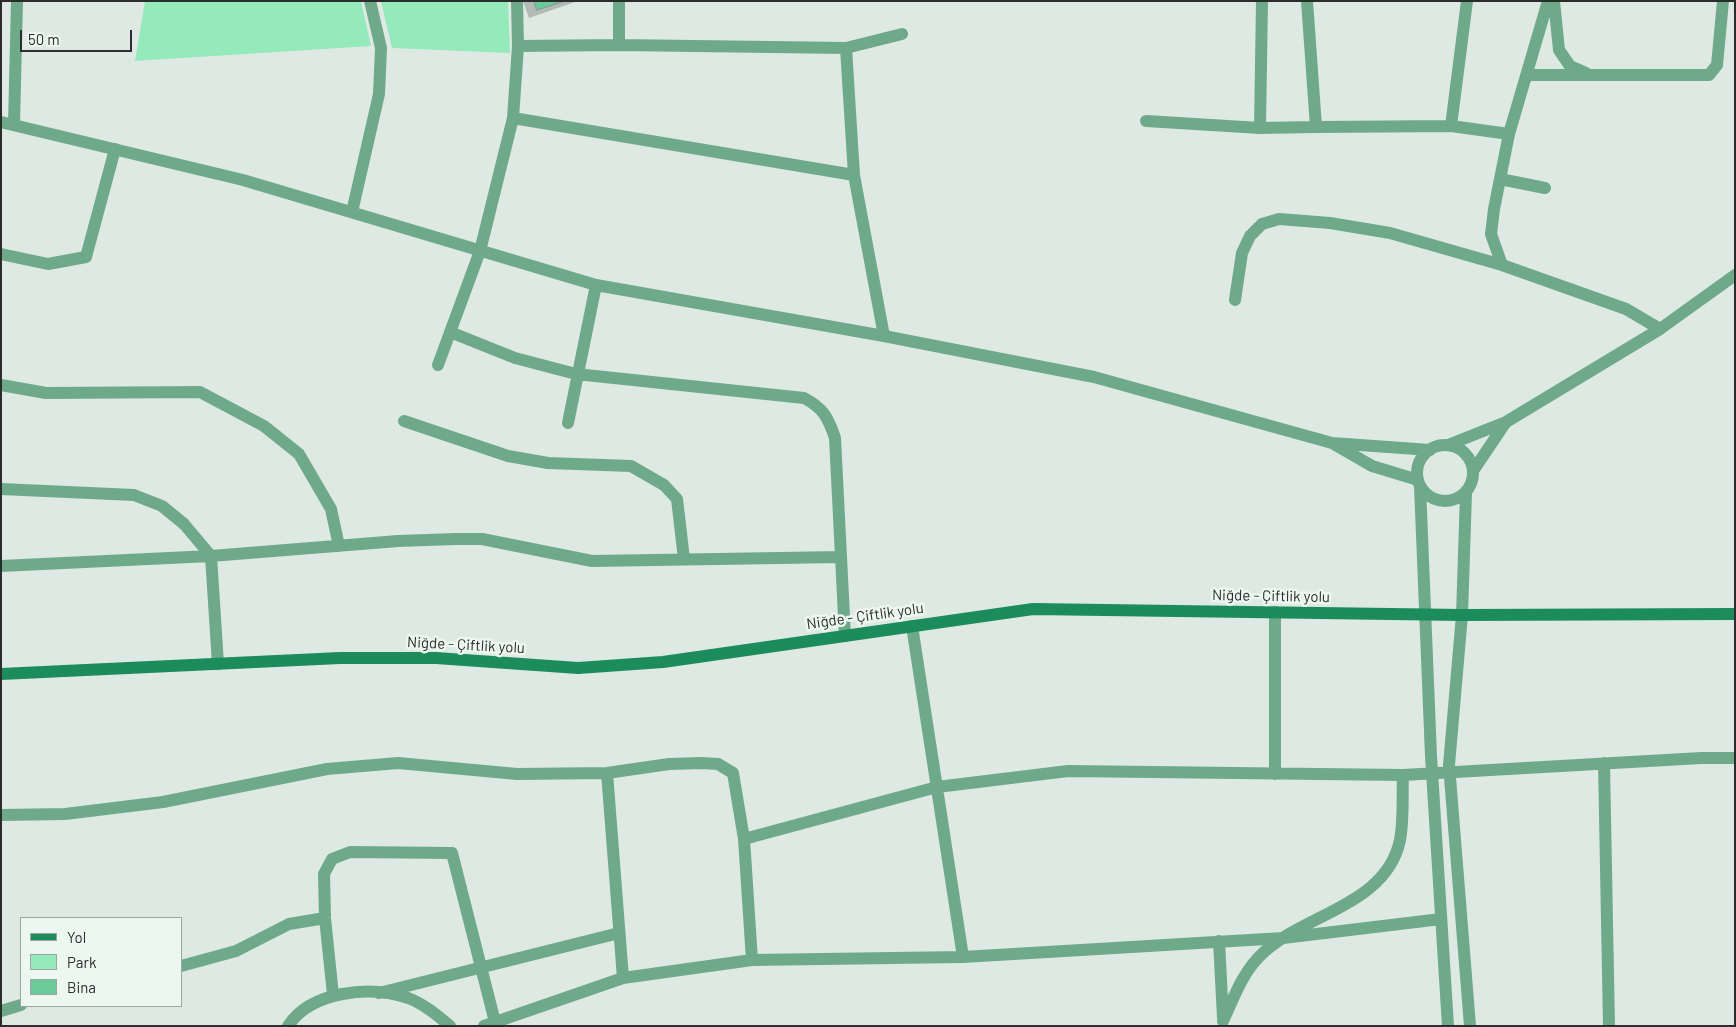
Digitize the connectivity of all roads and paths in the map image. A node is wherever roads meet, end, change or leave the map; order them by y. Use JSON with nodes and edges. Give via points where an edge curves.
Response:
{"nodes":[{"id":1,"x":17,"y":1,"type":"edge"},
{"id":2,"x":370,"y":1,"type":"edge"},
{"id":3,"x":517,"y":1,"type":"edge"},
{"id":4,"x":619,"y":1,"type":"edge"},
{"id":5,"x":1262,"y":1,"type":"edge"},
{"id":6,"x":1307,"y":1,"type":"edge"},
{"id":7,"x":1467,"y":1,"type":"edge"},
{"id":8,"x":1548,"y":1,"type":"edge"},
{"id":9,"x":1554,"y":1,"type":"edge"},
{"id":10,"x":1722,"y":1,"type":"edge"},
{"id":11,"x":902,"y":34,"type":"dead end"},
{"id":12,"x":619,"y":44,"type":"junction"},
{"id":13,"x":518,"y":46,"type":"junction"},
{"id":14,"x":846,"y":48,"type":"junction"},
{"id":15,"x":1528,"y":75,"type":"junction"},
{"id":16,"x":1591,"y":75,"type":"junction"},
{"id":17,"x":513,"y":118,"type":"junction"},
{"id":18,"x":1146,"y":121,"type":"dead end"},
{"id":19,"x":1,"y":122,"type":"edge"},
{"id":20,"x":14,"y":125,"type":"junction"},
{"id":21,"x":1451,"y":126,"type":"junction"},
{"id":22,"x":1260,"y":128,"type":"junction"},
{"id":23,"x":1316,"y":128,"type":"junction"},
{"id":24,"x":1509,"y":134,"type":"junction"},
{"id":25,"x":115,"y":149,"type":"junction"},
{"id":26,"x":854,"y":175,"type":"junction"},
{"id":27,"x":1500,"y":178,"type":"junction"},
{"id":28,"x":1545,"y":188,"type":"dead end"},
{"id":29,"x":352,"y":212,"type":"junction"},
{"id":30,"x":480,"y":251,"type":"junction"},
{"id":31,"x":1,"y":254,"type":"edge"},
{"id":32,"x":1502,"y":264,"type":"junction"},
{"id":33,"x":1735,"y":275,"type":"edge"},
{"id":34,"x":596,"y":285,"type":"junction"},
{"id":35,"x":1235,"y":300,"type":"dead end"},
{"id":36,"x":1660,"y":329,"type":"junction"},
{"id":37,"x":450,"y":332,"type":"junction"},
{"id":38,"x":884,"y":336,"type":"junction"},
{"id":39,"x":438,"y":365,"type":"dead end"},
{"id":40,"x":576,"y":374,"type":"junction"},
{"id":41,"x":1,"y":385,"type":"edge"},
{"id":42,"x":404,"y":421,"type":"dead end"},
{"id":43,"x":1506,"y":422,"type":"junction"},
{"id":44,"x":568,"y":423,"type":"dead end"},
{"id":45,"x":1332,"y":443,"type":"junction"},
{"id":46,"x":1448,"y":445,"type":"junction"},
{"id":47,"x":1430,"y":450,"type":"junction"},
{"id":48,"x":1473,"y":471,"type":"junction"},
{"id":49,"x":1419,"y":483,"type":"junction"},
{"id":50,"x":1,"y":489,"type":"edge"},
{"id":51,"x":1466,"y":493,"type":"junction"},
{"id":52,"x":339,"y":546,"type":"junction"},
{"id":53,"x":211,"y":556,"type":"junction"},
{"id":54,"x":841,"y":557,"type":"junction"},
{"id":55,"x":684,"y":560,"type":"junction"},
{"id":56,"x":1,"y":566,"type":"edge"},
{"id":57,"x":1276,"y":612,"type":"junction"},
{"id":58,"x":1424,"y":614,"type":"junction"},
{"id":59,"x":1735,"y":614,"type":"edge"},
{"id":60,"x":1462,"y":615,"type":"junction"},
{"id":61,"x":912,"y":626,"type":"junction"},
{"id":62,"x":845,"y":636,"type":"junction"},
{"id":63,"x":218,"y":664,"type":"junction"},
{"id":64,"x":1,"y":674,"type":"edge"},
{"id":65,"x":1735,"y":758,"type":"edge"},
{"id":66,"x":1604,"y":763,"type":"junction"},
{"id":67,"x":1450,"y":771,"type":"junction"},
{"id":68,"x":607,"y":773,"type":"junction"},
{"id":69,"x":1432,"y":773,"type":"junction"},
{"id":70,"x":1275,"y":774,"type":"junction"},
{"id":71,"x":1403,"y":775,"type":"junction"},
{"id":72,"x":937,"y":787,"type":"junction"},
{"id":73,"x":1,"y":815,"type":"edge"},
{"id":74,"x":744,"y":839,"type":"junction"},
{"id":75,"x":325,"y":918,"type":"junction"},
{"id":76,"x":1441,"y":919,"type":"junction"},
{"id":77,"x":619,"y":934,"type":"junction"},
{"id":78,"x":1283,"y":938,"type":"junction"},
{"id":79,"x":1219,"y":941,"type":"junction"},
{"id":80,"x":963,"y":957,"type":"junction"},
{"id":81,"x":752,"y":960,"type":"junction"},
{"id":82,"x":182,"y":966,"type":"edge"},
{"id":83,"x":482,"y":967,"type":"junction"},
{"id":84,"x":622,"y":978,"type":"junction"},
{"id":85,"x":379,"y":992,"type":"junction"},
{"id":86,"x":333,"y":995,"type":"junction"},
{"id":87,"x":20,"y":1006,"type":"edge"},
{"id":88,"x":1,"y":1011,"type":"edge"},
{"id":89,"x":490,"y":1024,"type":"edge"},
{"id":90,"x":1223,"y":1024,"type":"edge"},
{"id":91,"x":288,"y":1026,"type":"edge"},
{"id":92,"x":450,"y":1026,"type":"edge"},
{"id":93,"x":1448,"y":1026,"type":"edge"},
{"id":94,"x":1470,"y":1026,"type":"edge"},
{"id":95,"x":1609,"y":1026,"type":"edge"}],
"edges":[{"from":1,"to":20,"type":"street"},
{"from":2,"to":29,"type":"street","via":[[381,48],[379,94]]},
{"from":3,"to":13,"type":"street"},
{"from":4,"to":12,"type":"street"},
{"from":5,"to":22,"type":"street"},
{"from":6,"to":23,"type":"street"},
{"from":7,"to":21,"type":"street"},
{"from":8,"to":15,"type":"street"},
{"from":9,"to":16,"type":"street","via":[[1559,50],[1570,66]]},
{"from":10,"to":16,"type":"street","via":[[1717,66],[1708,75]]},
{"from":11,"to":14,"type":"street"},
{"from":12,"to":13,"type":"street"},
{"from":12,"to":14,"type":"street"},
{"from":13,"to":17,"type":"street"},
{"from":14,"to":26,"type":"street"},
{"from":15,"to":16,"type":"street"},
{"from":15,"to":24,"type":"street"},
{"from":17,"to":26,"type":"street"},
{"from":17,"to":30,"type":"street"},
{"from":18,"to":22,"type":"street"},
{"from":19,"to":20,"type":"street"},
{"from":20,"to":25,"type":"street"},
{"from":21,"to":23,"type":"street"},
{"from":21,"to":24,"type":"street"},
{"from":22,"to":23,"type":"street"},
{"from":24,"to":27,"type":"street"},
{"from":25,"to":29,"type":"street","via":[[243,180]]},
{"from":25,"to":31,"type":"street","via":[[86,257],[48,264]]},
{"from":26,"to":38,"type":"street"},
{"from":27,"to":28,"type":"street"},
{"from":27,"to":32,"type":"street","via":[[1491,234]]},
{"from":29,"to":30,"type":"street"},
{"from":30,"to":34,"type":"street"},
{"from":30,"to":37,"type":"street"},
{"from":32,"to":35,"type":"street","via":[[1390,232],[1330,223],[1278,220],[1262,224],[1250,236],[1242,253]]},
{"from":32,"to":36,"type":"street","via":[[1626,309]]},
{"from":33,"to":36,"type":"street"},
{"from":34,"to":38,"type":"street"},
{"from":34,"to":40,"type":"street"},
{"from":36,"to":43,"type":"street"},
{"from":37,"to":39,"type":"street"},
{"from":37,"to":40,"type":"street","via":[[515,358]]},
{"from":38,"to":45,"type":"street","via":[[1094,377]]},
{"from":40,"to":44,"type":"street"},
{"from":40,"to":54,"type":"street","via":[[804,398],[818,405],[835,438]]},
{"from":41,"to":52,"type":"street","via":[[46,393],[200,392],[264,426],[299,454],[331,509]]},
{"from":42,"to":55,"type":"street","via":[[508,456],[548,463],[631,466],[664,485],[677,499]]},
{"from":43,"to":46,"type":"street"},
{"from":43,"to":48,"type":"street"},
{"from":45,"to":47,"type":"street"},
{"from":45,"to":49,"type":"street","via":[[1372,466]]},
{"from":46,"to":47,"type":"street"},
{"from":46,"to":48,"type":"street","via":[[1463,451]]},
{"from":47,"to":49,"type":"street","via":[[1421,458]]},
{"from":48,"to":51,"type":"street","via":[[1471,486]]},
{"from":49,"to":51,"type":"street","via":[[1433,499],[1441,501]]},
{"from":49,"to":58,"type":"street"},
{"from":50,"to":53,"type":"street","via":[[134,495],[162,506],[184,524]]},
{"from":51,"to":60,"type":"street"},
{"from":52,"to":53,"type":"street"},
{"from":52,"to":55,"type":"street","via":[[482,539],[592,561]]},
{"from":53,"to":56,"type":"street"},
{"from":53,"to":63,"type":"street"},
{"from":54,"to":55,"type":"street"},
{"from":54,"to":62,"type":"street"},
{"from":57,"to":58,"type":"main road","name":"Niğde - Çiftlik yolu"},
{"from":57,"to":61,"type":"main road","name":"Niğde - Çiftlik yolu","via":[[1033,609]]},
{"from":57,"to":70,"type":"street"},
{"from":58,"to":60,"type":"main road","name":"Niğde - Çiftlik yolu"},
{"from":58,"to":69,"type":"street"},
{"from":59,"to":60,"type":"main road","name":"Niğde - Çiftlik yolu"},
{"from":60,"to":67,"type":"street"},
{"from":61,"to":62,"type":"main road","name":"Niğde - Çiftlik yolu"},
{"from":61,"to":72,"type":"street"},
{"from":62,"to":63,"type":"main road","name":"Niğde - Çiftlik yolu","via":[[664,662],[578,668],[436,658],[340,658]]},
{"from":63,"to":64,"type":"main road","name":"Niğde - Çiftlik yolu"},
{"from":65,"to":66,"type":"street"},
{"from":66,"to":67,"type":"street"},
{"from":66,"to":95,"type":"street"},
{"from":67,"to":69,"type":"street"},
{"from":67,"to":94,"type":"street"},
{"from":68,"to":73,"type":"street","via":[[517,774],[398,762],[327,769],[163,802],[65,814]]},
{"from":68,"to":74,"type":"street","via":[[669,764],[718,764],[733,773]]},
{"from":68,"to":77,"type":"street"},
{"from":69,"to":71,"type":"street"},
{"from":69,"to":76,"type":"street"},
{"from":70,"to":71,"type":"street"},
{"from":70,"to":72,"type":"street","via":[[1068,771]]},
{"from":71,"to":78,"type":"street","via":[[1400,839],[1394,857],[1377,882],[1335,912]]},
{"from":72,"to":74,"type":"street"},
{"from":72,"to":80,"type":"street"},
{"from":74,"to":81,"type":"street"},
{"from":75,"to":82,"type":"street","via":[[289,924],[236,951]]},
{"from":75,"to":83,"type":"street","via":[[324,874],[332,859],[350,852],[452,853]]},
{"from":75,"to":86,"type":"street"},
{"from":76,"to":78,"type":"street"},
{"from":76,"to":93,"type":"street"},
{"from":77,"to":83,"type":"street"},
{"from":77,"to":84,"type":"street"},
{"from":78,"to":79,"type":"street"},
{"from":78,"to":90,"type":"street","via":[[1259,957],[1249,970]]},
{"from":79,"to":80,"type":"street"},
{"from":79,"to":90,"type":"street"},
{"from":80,"to":81,"type":"street"},
{"from":81,"to":84,"type":"street"},
{"from":83,"to":85,"type":"street"},
{"from":83,"to":89,"type":"street"},
{"from":84,"to":89,"type":"street"},
{"from":85,"to":86,"type":"street"},
{"from":85,"to":92,"type":"street","via":[[407,998]]},
{"from":86,"to":91,"type":"street","via":[[315,1001],[295,1014]]},
{"from":87,"to":88,"type":"street"}]}
